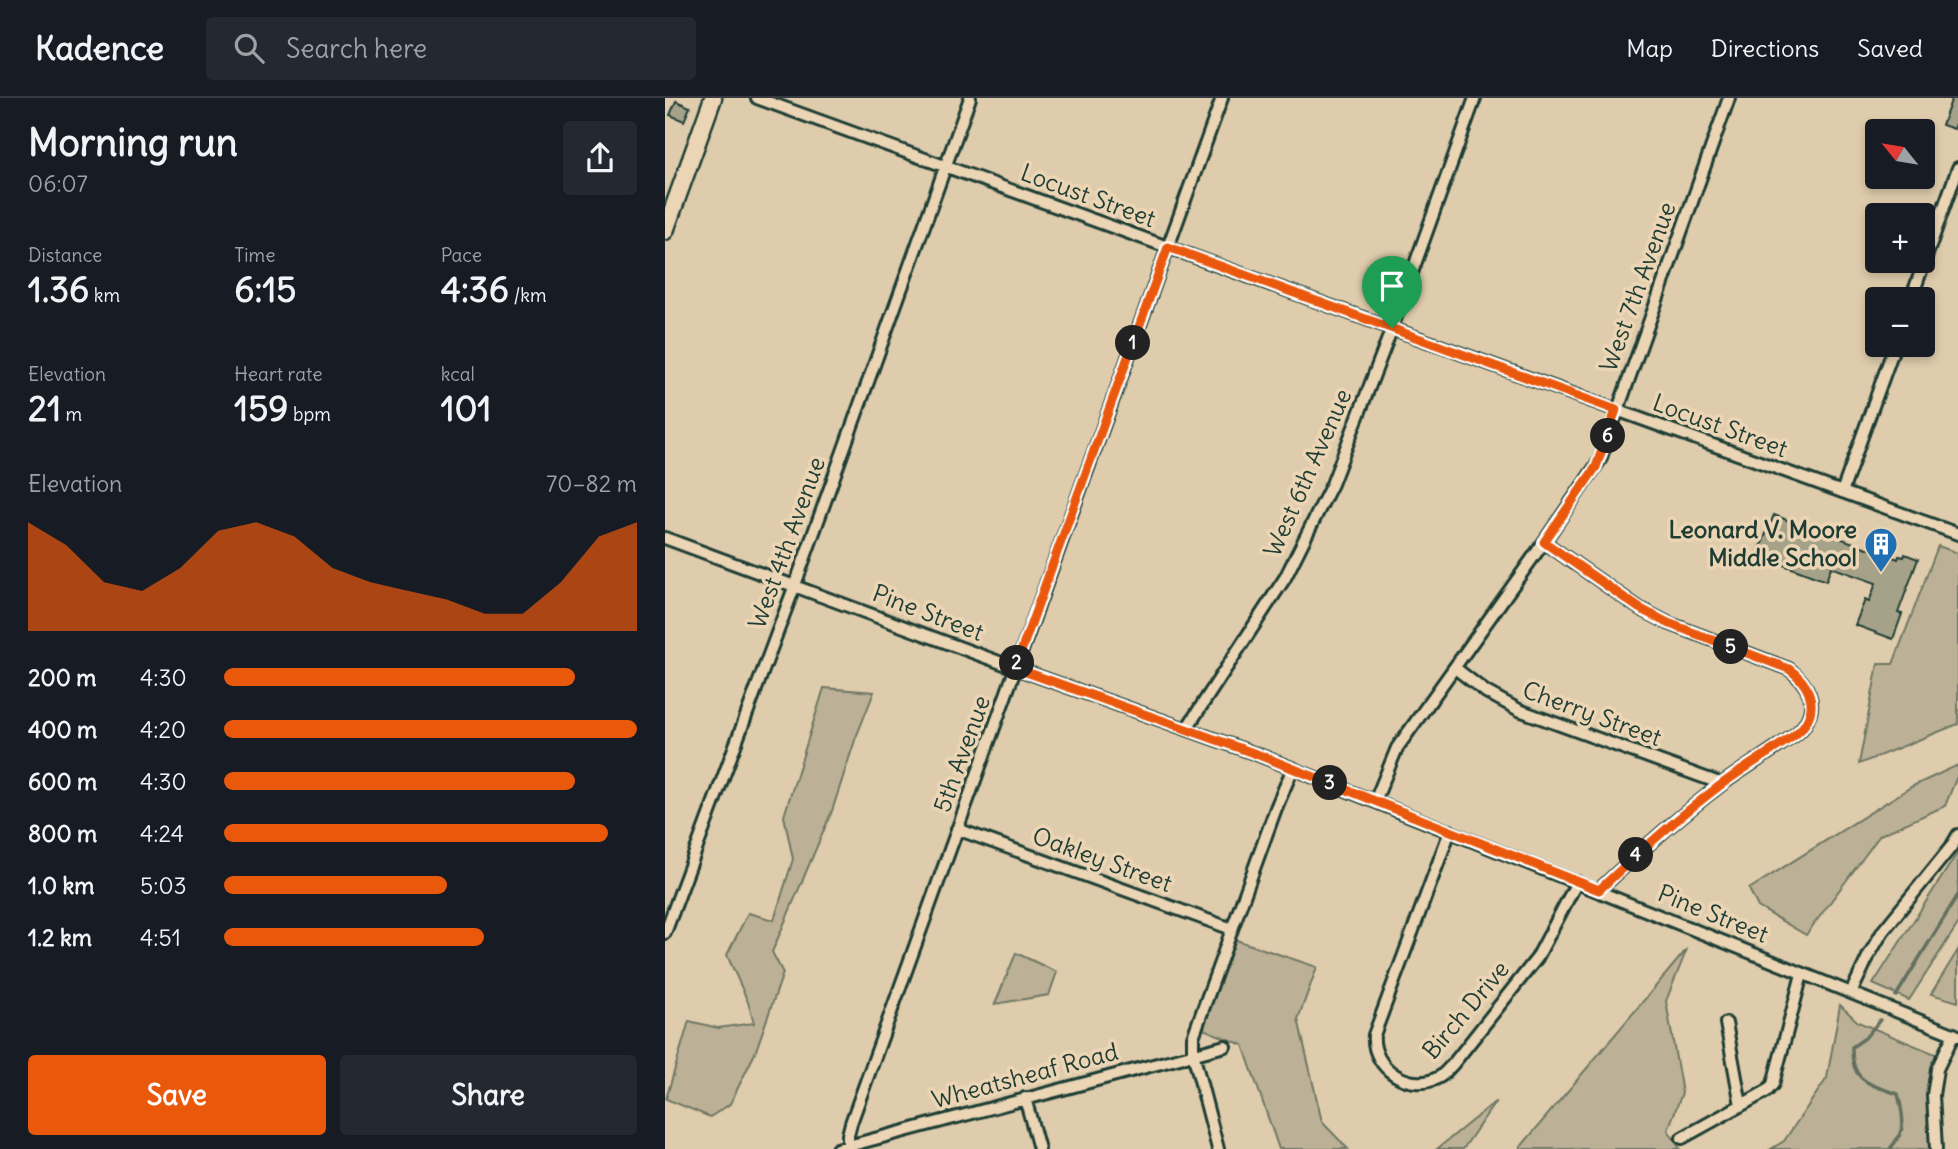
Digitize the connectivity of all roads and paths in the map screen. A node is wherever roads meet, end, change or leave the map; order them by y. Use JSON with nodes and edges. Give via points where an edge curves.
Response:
{"nodes":[{"id":1,"x":713,"y":98,"type":"edge"},
{"id":2,"x":757,"y":98,"type":"edge"},
{"id":3,"x":970,"y":98,"type":"edge"},
{"id":4,"x":1222,"y":98,"type":"edge"},
{"id":5,"x":1475,"y":98,"type":"edge"},
{"id":6,"x":1728,"y":98,"type":"edge"},
{"id":7,"x":946,"y":166,"type":"junction"},
{"id":8,"x":1958,"y":168,"type":"edge"},
{"id":9,"x":665,"y":230,"type":"edge"},
{"id":10,"x":1168,"y":247,"type":"junction"},
{"id":11,"x":1915,"y":287,"type":"edge"},
{"id":12,"x":1392,"y":328,"type":"junction"},
{"id":13,"x":1891,"y":357,"type":"edge"},
{"id":14,"x":1616,"y":410,"type":"junction"},
{"id":15,"x":1842,"y":492,"type":"junction"},
{"id":16,"x":1958,"y":534,"type":"edge"},
{"id":17,"x":665,"y":538,"type":"edge"},
{"id":18,"x":1544,"y":542,"type":"junction"},
{"id":19,"x":795,"y":585,"type":"junction"},
{"id":20,"x":1015,"y":668,"type":"junction"},
{"id":21,"x":1455,"y":668,"type":"junction"},
{"id":22,"x":1187,"y":728,"type":"junction"},
{"id":23,"x":1293,"y":768,"type":"junction"},
{"id":24,"x":1722,"y":784,"type":"junction"},
{"id":25,"x":1375,"y":801,"type":"junction"},
{"id":26,"x":957,"y":829,"type":"junction"},
{"id":27,"x":1450,"y":831,"type":"junction"},
{"id":28,"x":1958,"y":835,"type":"edge"},
{"id":29,"x":1577,"y":882,"type":"junction"},
{"id":30,"x":1599,"y":890,"type":"junction"},
{"id":31,"x":1232,"y":929,"type":"junction"},
{"id":32,"x":665,"y":933,"type":"edge"},
{"id":33,"x":1802,"y":974,"type":"junction"},
{"id":34,"x":1851,"y":993,"type":"junction"},
{"id":35,"x":1726,"y":1023,"type":"dead end"},
{"id":36,"x":1956,"y":1035,"type":"edge"},
{"id":37,"x":1225,"y":1045,"type":"dead end"},
{"id":38,"x":1193,"y":1053,"type":"junction"},
{"id":39,"x":1025,"y":1098,"type":"junction"},
{"id":40,"x":1741,"y":1105,"type":"junction"},
{"id":41,"x":1682,"y":1138,"type":"dead end"},
{"id":42,"x":844,"y":1148,"type":"edge"},
{"id":43,"x":1039,"y":1149,"type":"edge"},
{"id":44,"x":1218,"y":1149,"type":"edge"},
{"id":45,"x":1936,"y":1149,"type":"edge"}],
"edges":[{"from":1,"to":9,"type":"street"},
{"from":2,"to":7,"type":"street","name":"Locust Street"},
{"from":3,"to":7,"type":"street","name":"West 4th Avenue"},
{"from":4,"to":10,"type":"street","name":"5th Avenue"},
{"from":5,"to":12,"type":"street","name":"West 6th Avenue"},
{"from":6,"to":14,"type":"street","name":"West 7th Avenue"},
{"from":7,"to":10,"type":"street","name":"Locust Street"},
{"from":7,"to":19,"type":"street","name":"West 4th Avenue"},
{"from":8,"to":11,"type":"street"},
{"from":10,"to":12,"type":"street","name":"Locust Street"},
{"from":10,"to":20,"type":"street","name":"5th Avenue"},
{"from":12,"to":14,"type":"street","name":"Locust Street"},
{"from":12,"to":22,"type":"street","name":"West 6th Avenue","via":[[1332,484],[1285,578]]},
{"from":13,"to":15,"type":"street"},
{"from":14,"to":15,"type":"street","name":"Locust Street"},
{"from":14,"to":18,"type":"street","name":"West 7th Avenue","via":[[1596,467]]},
{"from":15,"to":16,"type":"street","name":"Locust Street"},
{"from":17,"to":19,"type":"street","name":"Pine Street"},
{"from":18,"to":21,"type":"street","name":"West 7th Avenue"},
{"from":18,"to":24,"type":"street","via":[[1639,608],[1780,665],[1807,687],[1812,707],[1801,730]]},
{"from":19,"to":20,"type":"street","name":"Pine Street"},
{"from":19,"to":32,"type":"street","name":"West 4th Avenue"},
{"from":20,"to":22,"type":"street","name":"Pine Street"},
{"from":20,"to":26,"type":"street","name":"5th Avenue"},
{"from":21,"to":24,"type":"street","name":"Cherry Street","via":[[1519,710]]},
{"from":21,"to":25,"type":"street","name":"West 7th Avenue","via":[[1397,748]]},
{"from":22,"to":23,"type":"street","name":"Pine Street"},
{"from":23,"to":25,"type":"street","name":"Pine Street"},
{"from":23,"to":31,"type":"street"},
{"from":24,"to":30,"type":"street"},
{"from":25,"to":27,"type":"street","name":"Pine Street"},
{"from":26,"to":31,"type":"street","name":"Oakley Street"},
{"from":26,"to":42,"type":"street","name":"5th Avenue"},
{"from":27,"to":29,"type":"street","name":"Pine Street"},
{"from":27,"to":29,"type":"street","name":"Birch Drive","via":[[1374,1035],[1380,1061],[1402,1079],[1430,1080],[1453,1064],[1537,958]]},
{"from":28,"to":34,"type":"street","via":[[1883,932]]},
{"from":29,"to":30,"type":"street","name":"Pine Street"},
{"from":30,"to":33,"type":"street","name":"Pine Street"},
{"from":31,"to":38,"type":"street","via":[[1193,1037]]},
{"from":33,"to":34,"type":"street","name":"Pine Street"},
{"from":33,"to":40,"type":"street","via":[[1773,1084]]},
{"from":34,"to":36,"type":"street","name":"Pine Street"},
{"from":35,"to":40,"type":"street"},
{"from":36,"to":45,"type":"street","via":[[1937,1069],[1933,1095]]},
{"from":37,"to":38,"type":"street","name":"Wheatsheaf Road"},
{"from":38,"to":39,"type":"street","name":"Wheatsheaf Road"},
{"from":38,"to":44,"type":"street"},
{"from":39,"to":42,"type":"street","name":"Wheatsheaf Road"},
{"from":39,"to":43,"type":"street"},
{"from":40,"to":41,"type":"street"}]}
